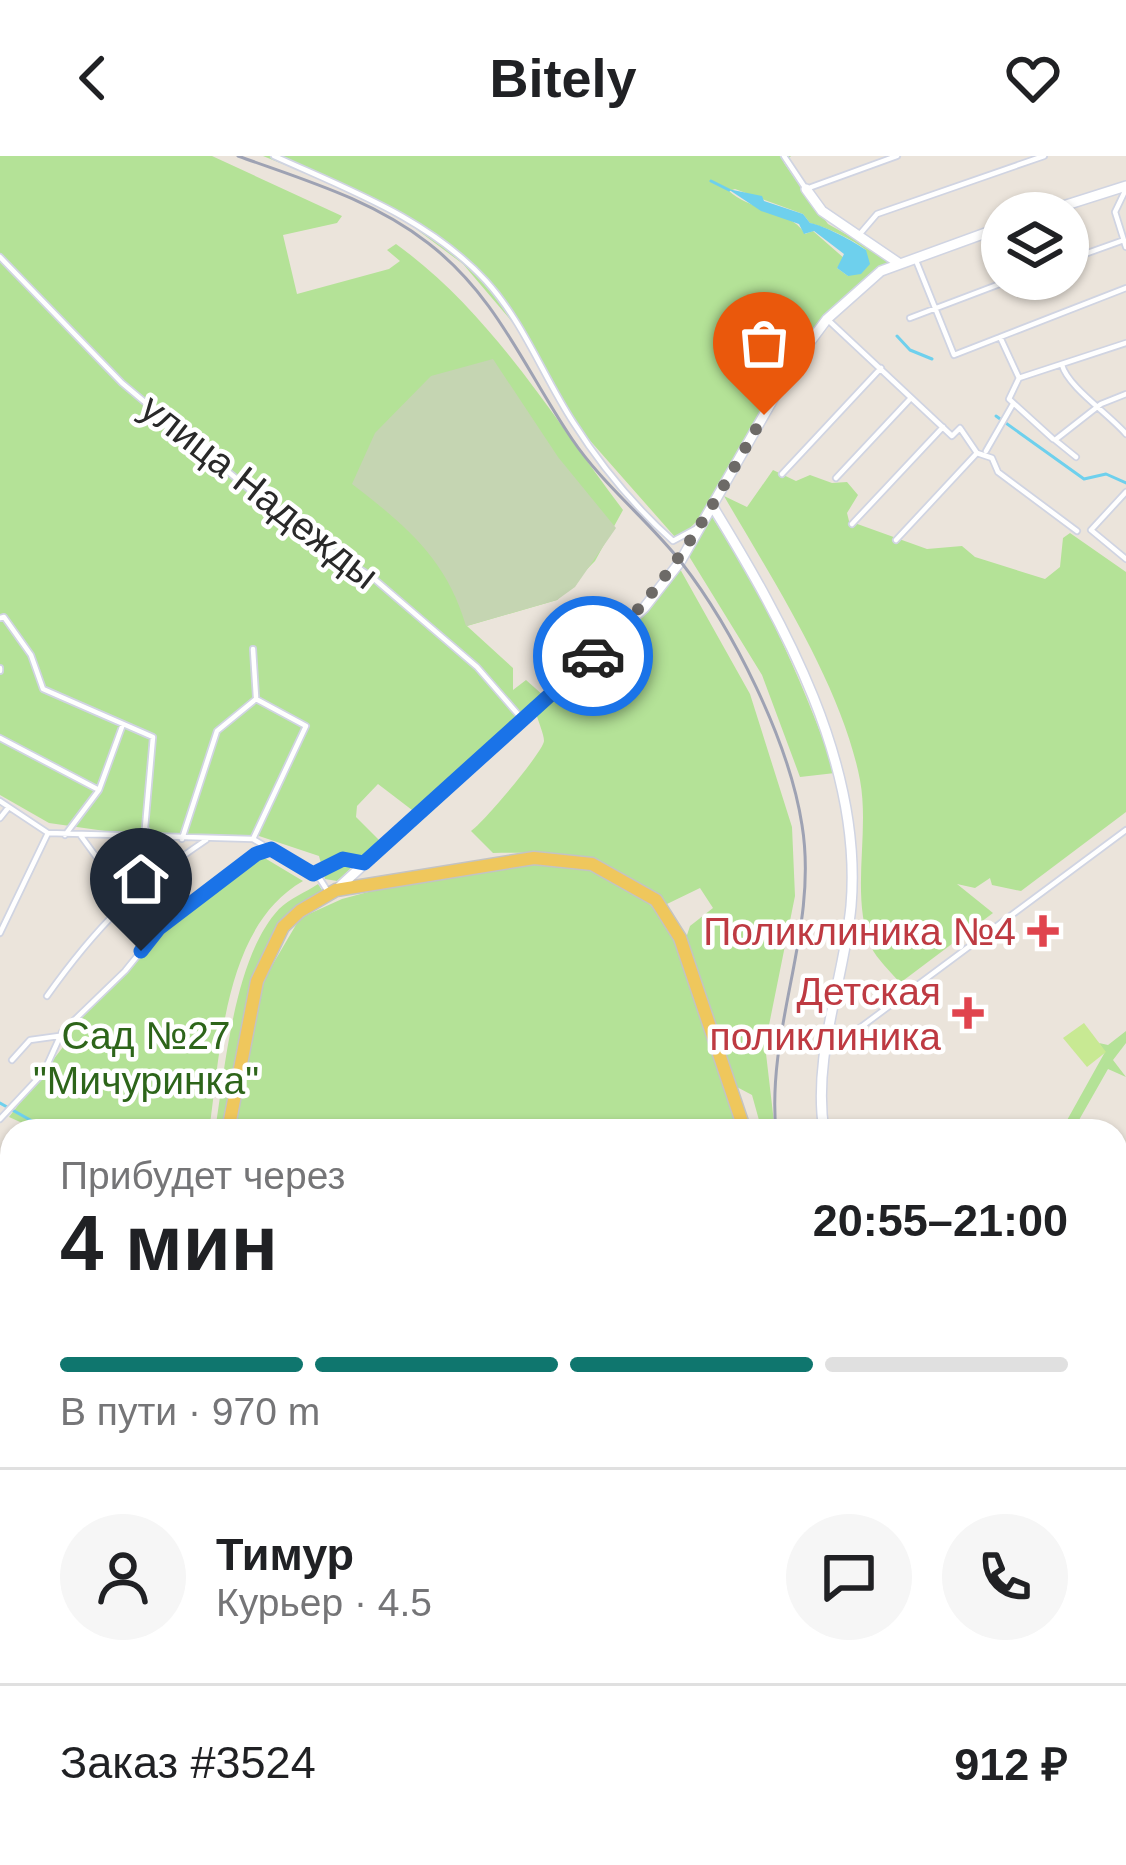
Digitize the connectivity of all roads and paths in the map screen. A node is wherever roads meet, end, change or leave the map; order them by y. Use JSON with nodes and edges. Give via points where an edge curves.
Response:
{"nodes":[{"id":1,"x":274,"y":156,"type":"edge"},
{"id":2,"x":784,"y":156,"type":"edge"},
{"id":3,"x":897,"y":156,"type":"edge"},
{"id":4,"x":1044,"y":156,"type":"edge"},
{"id":5,"x":1126,"y":187,"type":"edge"},
{"id":6,"x":806,"y":189,"type":"junction"},
{"id":7,"x":1108,"y":190,"type":"junction"},
{"id":8,"x":1089,"y":197,"type":"edge"},
{"id":9,"x":1114,"y":212,"type":"junction"},
{"id":10,"x":981,"y":234,"type":"edge"},
{"id":11,"x":858,"y":236,"type":"junction"},
{"id":12,"x":1125,"y":243,"type":"edge"},
{"id":13,"x":1089,"y":254,"type":"edge"},
{"id":14,"x":0,"y":257,"type":"edge"},
{"id":15,"x":915,"y":258,"type":"junction"},
{"id":16,"x":900,"y":264,"type":"junction"},
{"id":17,"x":1126,"y":289,"type":"edge"},
{"id":18,"x":981,"y":291,"type":"edge"},
{"id":19,"x":934,"y":308,"type":"junction"},
{"id":20,"x":910,"y":318,"type":"dead end"},
{"id":21,"x":827,"y":319,"type":"junction"},
{"id":22,"x":1000,"y":337,"type":"junction"},
{"id":23,"x":1126,"y":343,"type":"edge"},
{"id":24,"x":1062,"y":365,"type":"junction"},
{"id":25,"x":881,"y":368,"type":"junction"},
{"id":26,"x":1019,"y":378,"type":"junction"},
{"id":27,"x":1126,"y":394,"type":"edge"},
{"id":28,"x":910,"y":398,"type":"junction"},
{"id":29,"x":1013,"y":404,"type":"junction"},
{"id":30,"x":1101,"y":404,"type":"junction"},
{"id":31,"x":943,"y":428,"type":"junction"},
{"id":32,"x":1126,"y":434,"type":"edge"},
{"id":33,"x":1055,"y":440,"type":"junction"},
{"id":34,"x":981,"y":453,"type":"junction"},
{"id":35,"x":1076,"y":457,"type":"dead end"},
{"id":36,"x":782,"y":474,"type":"dead end"},
{"id":37,"x":836,"y":478,"type":"dead end"},
{"id":38,"x":1126,"y":492,"type":"edge"},
{"id":39,"x":713,"y":507,"type":"junction"},
{"id":40,"x":852,"y":524,"type":"dead end"},
{"id":41,"x":701,"y":526,"type":"junction"},
{"id":42,"x":1077,"y":531,"type":"dead end"},
{"id":43,"x":896,"y":540,"type":"dead end"},
{"id":44,"x":1126,"y":559,"type":"edge"},
{"id":45,"x":2,"y":617,"type":"edge"},
{"id":46,"x":254,"y":649,"type":"dead end"},
{"id":47,"x":256,"y":699,"type":"junction"},
{"id":48,"x":523,"y":720,"type":"junction"},
{"id":49,"x":123,"y":724,"type":"junction"},
{"id":50,"x":0,"y":738,"type":"edge"},
{"id":51,"x":99,"y":790,"type":"junction"},
{"id":52,"x":0,"y":801,"type":"edge"},
{"id":53,"x":8,"y":808,"type":"junction"},
{"id":54,"x":0,"y":818,"type":"edge"},
{"id":55,"x":1126,"y":830,"type":"edge"},
{"id":56,"x":48,"y":833,"type":"junction"},
{"id":57,"x":65,"y":835,"type":"junction"},
{"id":58,"x":81,"y":836,"type":"junction"},
{"id":59,"x":211,"y":837,"type":"junction"},
{"id":60,"x":182,"y":839,"type":"junction"},
{"id":61,"x":253,"y":839,"type":"junction"},
{"id":62,"x":154,"y":840,"type":"junction"},
{"id":63,"x":271,"y":849,"type":"junction"},
{"id":64,"x":364,"y":863,"type":"junction"},
{"id":65,"x":313,"y":874,"type":"junction"},
{"id":66,"x":333,"y":892,"type":"junction"},
{"id":67,"x":127,"y":898,"type":"junction"},
{"id":68,"x":0,"y":933,"type":"edge"},
{"id":69,"x":47,"y":996,"type":"dead end"},
{"id":70,"x":59,"y":1036,"type":"junction"},
{"id":71,"x":826,"y":1053,"type":"junction"},
{"id":72,"x":12,"y":1060,"type":"dead end"},
{"id":73,"x":2,"y":1119,"type":"edge"},
{"id":74,"x":230,"y":1119,"type":"edge"},
{"id":75,"x":741,"y":1119,"type":"edge"},
{"id":76,"x":824,"y":1119,"type":"edge"}],
"edges":[{"from":1,"to":41,"type":"street","via":[[435,236],[487,282],[627,497],[673,542]]},
{"from":2,"to":6,"type":"street"},
{"from":3,"to":6,"type":"street"},
{"from":4,"to":11,"type":"street","via":[[877,214]]},
{"from":5,"to":7,"type":"main road"},
{"from":5,"to":9,"type":"street"},
{"from":6,"to":11,"type":"main road"},
{"from":7,"to":8,"type":"main road"},
{"from":7,"to":9,"type":"street"},
{"from":9,"to":12,"type":"street"},
{"from":10,"to":15,"type":"main road"},
{"from":11,"to":16,"type":"main road"},
{"from":12,"to":13,"type":"street"},
{"from":14,"to":48,"type":"street","name":"улица Надежды","via":[[122,383],[298,531],[372,577],[477,668]]},
{"from":15,"to":16,"type":"main road"},
{"from":15,"to":19,"type":"street"},
{"from":16,"to":21,"type":"main road","via":[[860,285]]},
{"from":17,"to":22,"type":"street"},
{"from":18,"to":19,"type":"street"},
{"from":19,"to":20,"type":"street"},
{"from":19,"to":22,"type":"street","via":[[953,355]]},
{"from":21,"to":25,"type":"street"},
{"from":21,"to":39,"type":"main road"},
{"from":22,"to":26,"type":"street"},
{"from":23,"to":24,"type":"street"},
{"from":24,"to":26,"type":"street"},
{"from":24,"to":30,"type":"street","via":[[1070,384]]},
{"from":25,"to":28,"type":"street"},
{"from":25,"to":36,"type":"street"},
{"from":26,"to":29,"type":"street"},
{"from":27,"to":30,"type":"street"},
{"from":28,"to":31,"type":"street"},
{"from":28,"to":37,"type":"street"},
{"from":29,"to":33,"type":"street"},
{"from":29,"to":34,"type":"street"},
{"from":30,"to":32,"type":"street"},
{"from":30,"to":33,"type":"street"},
{"from":31,"to":34,"type":"street","via":[[952,436],[960,428]]},
{"from":31,"to":40,"type":"street"},
{"from":33,"to":35,"type":"street"},
{"from":34,"to":42,"type":"street"},
{"from":34,"to":43,"type":"street"},
{"from":38,"to":44,"type":"street","via":[[1091,530]]},
{"from":39,"to":41,"type":"main road"},
{"from":39,"to":71,"type":"main road","via":[[811,693],[837,764],[853,874]]},
{"from":41,"to":48,"type":"main road","via":[[644,608]]},
{"from":45,"to":49,"type":"street","via":[[31,655],[43,689]]},
{"from":46,"to":47,"type":"street"},
{"from":47,"to":60,"type":"street","via":[[218,731]]},
{"from":47,"to":61,"type":"street","via":[[307,726]]},
{"from":48,"to":64,"type":"main road"},
{"from":49,"to":51,"type":"street"},
{"from":49,"to":62,"type":"street","via":[[152,737],[145,828]]},
{"from":50,"to":51,"type":"street"},
{"from":51,"to":57,"type":"street"},
{"from":52,"to":53,"type":"street"},
{"from":53,"to":54,"type":"street"},
{"from":53,"to":56,"type":"street"},
{"from":55,"to":71,"type":"street"},
{"from":56,"to":57,"type":"street"},
{"from":56,"to":68,"type":"street"},
{"from":57,"to":58,"type":"street"},
{"from":58,"to":62,"type":"street"},
{"from":58,"to":67,"type":"street"},
{"from":59,"to":60,"type":"street"},
{"from":59,"to":61,"type":"street"},
{"from":59,"to":67,"type":"street"},
{"from":60,"to":62,"type":"street"},
{"from":61,"to":63,"type":"street"},
{"from":63,"to":65,"type":"street"},
{"from":63,"to":70,"type":"street","via":[[159,928]]},
{"from":64,"to":65,"type":"street","via":[[343,859]]},
{"from":64,"to":66,"type":"main road"},
{"from":65,"to":66,"type":"street"},
{"from":66,"to":74,"type":"main road","via":[[284,927],[257,981]]},
{"from":66,"to":75,"type":"main road","via":[[534,858],[592,864],[634,883],[680,938]]},
{"from":67,"to":69,"type":"street"},
{"from":70,"to":72,"type":"street","via":[[30,1040]]},
{"from":70,"to":73,"type":"street","via":[[44,1072]]},
{"from":71,"to":76,"type":"main road"}]}
